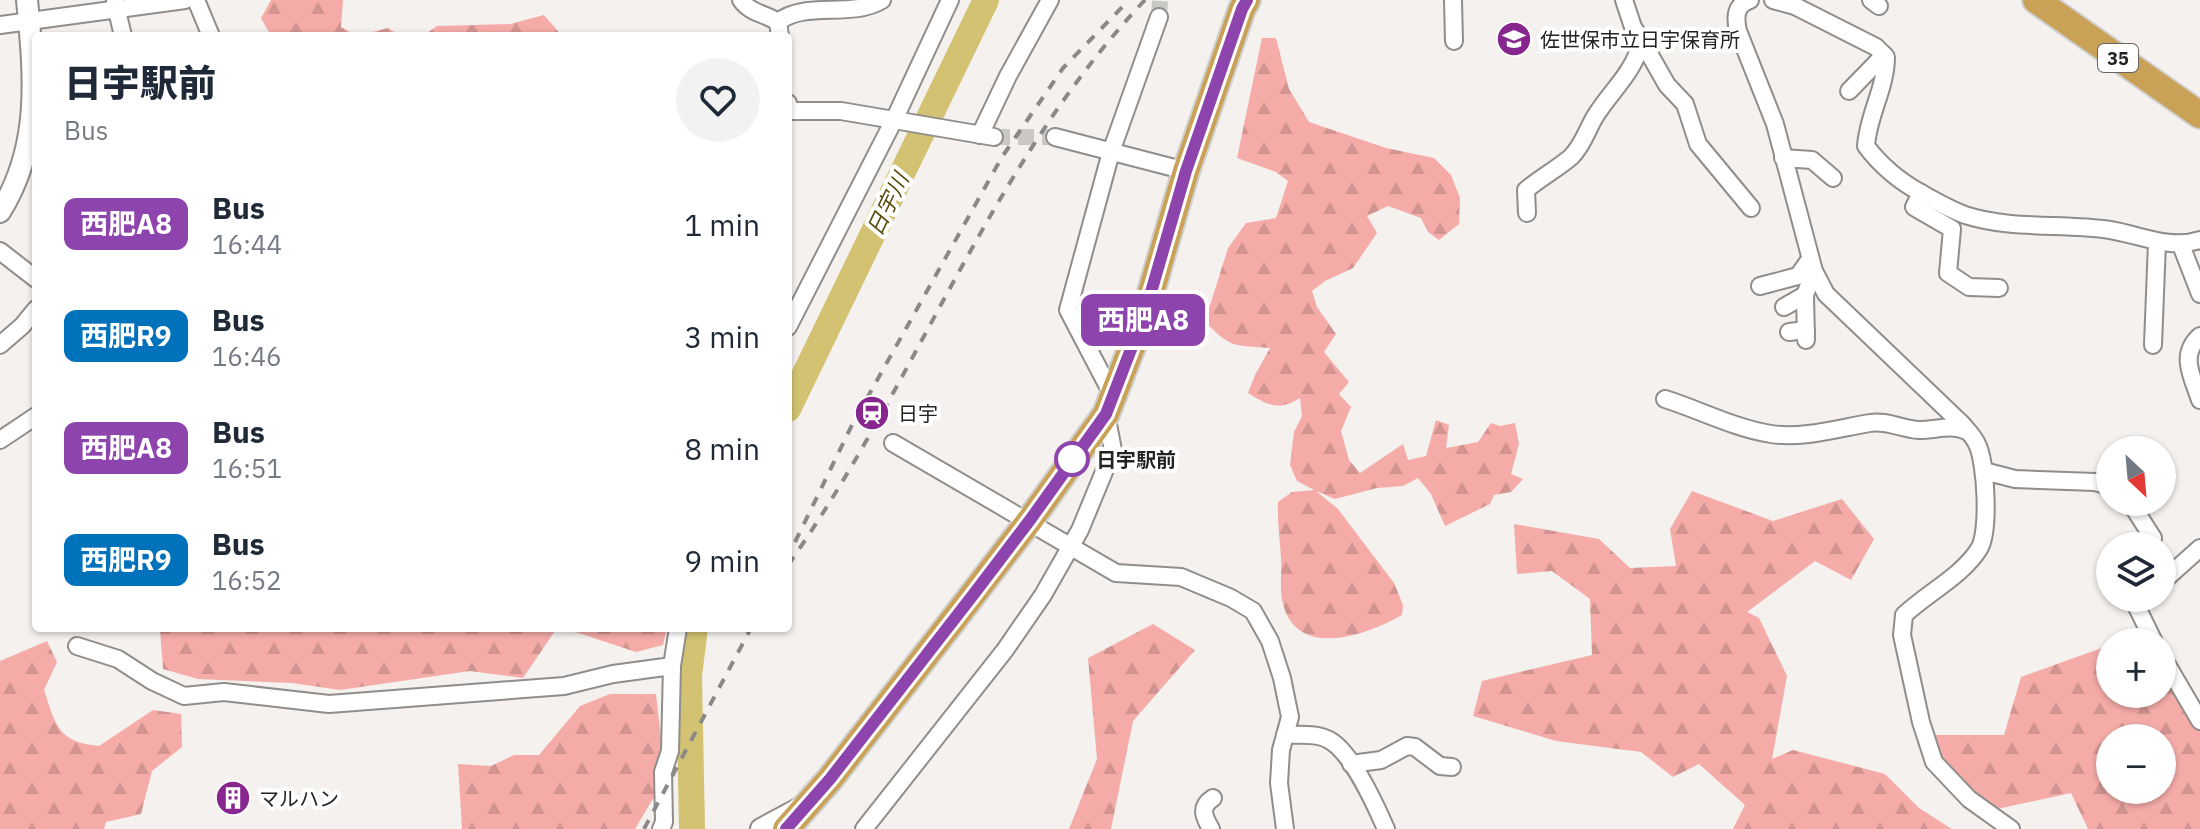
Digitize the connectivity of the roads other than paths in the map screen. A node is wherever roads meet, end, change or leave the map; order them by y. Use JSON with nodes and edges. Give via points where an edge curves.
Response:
{"nodes":[{"id":1,"x":27,"y":0,"type":"edge"},
{"id":2,"x":185,"y":0,"type":"edge"},
{"id":3,"x":196,"y":0,"type":"edge"},
{"id":4,"x":741,"y":0,"type":"edge"},
{"id":5,"x":882,"y":0,"type":"edge"},
{"id":6,"x":950,"y":0,"type":"edge"},
{"id":7,"x":1050,"y":0,"type":"edge"},
{"id":8,"x":1247,"y":0,"type":"edge"},
{"id":9,"x":1453,"y":0,"type":"edge"},
{"id":10,"x":1624,"y":0,"type":"edge"},
{"id":11,"x":1750,"y":0,"type":"edge"},
{"id":12,"x":1773,"y":0,"type":"edge"},
{"id":13,"x":2036,"y":0,"type":"edge"},
{"id":14,"x":115,"y":4,"type":"edge"},
{"id":15,"x":1159,"y":17,"type":"tunnel mouth"},
{"id":16,"x":29,"y":22,"type":"junction"},
{"id":17,"x":0,"y":25,"type":"edge"},
{"id":18,"x":779,"y":29,"type":"edge"},
{"id":19,"x":122,"y":32,"type":"edge"},
{"id":20,"x":209,"y":32,"type":"edge"},
{"id":21,"x":1454,"y":41,"type":"dead end"},
{"id":22,"x":1642,"y":41,"type":"junction"},
{"id":23,"x":1884,"y":55,"type":"junction"},
{"id":24,"x":32,"y":71,"type":"edge"},
{"id":25,"x":1849,"y":91,"type":"dead end"},
{"id":26,"x":792,"y":111,"type":"edge"},
{"id":27,"x":32,"y":114,"type":"edge"},
{"id":28,"x":2200,"y":115,"type":"edge"},
{"id":29,"x":895,"y":118,"type":"junction"},
{"id":30,"x":1055,"y":137,"type":"tunnel mouth"},
{"id":31,"x":1111,"y":152,"type":"junction"},
{"id":32,"x":1783,"y":158,"type":"junction"},
{"id":33,"x":1186,"y":171,"type":"junction"},
{"id":34,"x":1833,"y":178,"type":"dead end"},
{"id":35,"x":1921,"y":193,"type":"junction"},
{"id":36,"x":1751,"y":208,"type":"dead end"},
{"id":37,"x":0,"y":212,"type":"edge"},
{"id":38,"x":1527,"y":213,"type":"dead end"},
{"id":39,"x":2200,"y":240,"type":"edge"},
{"id":40,"x":2157,"y":242,"type":"junction"},
{"id":41,"x":2181,"y":245,"type":"junction"},
{"id":42,"x":0,"y":251,"type":"edge"},
{"id":43,"x":1812,"y":265,"type":"junction"},
{"id":44,"x":32,"y":276,"type":"edge"},
{"id":45,"x":1760,"y":286,"type":"dead end"},
{"id":46,"x":1999,"y":288,"type":"dead end"},
{"id":47,"x":2200,"y":294,"type":"edge"},
{"id":48,"x":1805,"y":295,"type":"junction"},
{"id":49,"x":1784,"y":307,"type":"dead end"},
{"id":50,"x":32,"y":313,"type":"edge"},
{"id":51,"x":792,"y":319,"type":"edge"},
{"id":52,"x":1800,"y":334,"type":"dead end"},
{"id":53,"x":2200,"y":336,"type":"edge"},
{"id":54,"x":0,"y":345,"type":"edge"},
{"id":55,"x":2153,"y":345,"type":"dead end"},
{"id":56,"x":1665,"y":399,"type":"dead end"},
{"id":57,"x":2200,"y":400,"type":"edge"},
{"id":58,"x":1109,"y":405,"type":"junction"},
{"id":59,"x":32,"y":419,"type":"edge"},
{"id":60,"x":1967,"y":431,"type":"junction"},
{"id":61,"x":0,"y":440,"type":"edge"},
{"id":62,"x":893,"y":443,"type":"dead end"},
{"id":63,"x":1984,"y":471,"type":"junction"},
{"id":64,"x":2096,"y":482,"type":"edge"},
{"id":65,"x":1030,"y":520,"type":"junction"},
{"id":66,"x":1071,"y":546,"type":"junction"},
{"id":67,"x":2200,"y":548,"type":"edge"},
{"id":68,"x":2176,"y":569,"type":"edge"},
{"id":69,"x":677,"y":632,"type":"edge"},
{"id":70,"x":77,"y":646,"type":"dead end"},
{"id":71,"x":672,"y":666,"type":"junction"},
{"id":72,"x":2176,"y":680,"type":"edge"},
{"id":73,"x":2200,"y":721,"type":"edge"},
{"id":74,"x":1285,"y":735,"type":"junction"},
{"id":75,"x":1351,"y":764,"type":"junction"},
{"id":76,"x":1452,"y":767,"type":"dead end"},
{"id":77,"x":1213,"y":798,"type":"dead end"},
{"id":78,"x":802,"y":817,"type":"edge"},
{"id":79,"x":661,"y":829,"type":"edge"},
{"id":80,"x":761,"y":829,"type":"edge"},
{"id":81,"x":786,"y":829,"type":"edge"},
{"id":82,"x":864,"y":829,"type":"edge"},
{"id":83,"x":1211,"y":829,"type":"edge"},
{"id":84,"x":1285,"y":829,"type":"edge"},
{"id":85,"x":1386,"y":829,"type":"edge"},
{"id":86,"x":2011,"y":829,"type":"edge"}],
"edges":[{"from":1,"to":16,"type":"street"},
{"from":2,"to":14,"type":"street"},
{"from":3,"to":20,"type":"street"},
{"from":4,"to":18,"type":"street","via":[[769,16]]},
{"from":5,"to":18,"type":"street","via":[[868,6],[797,8]]},
{"from":6,"to":29,"type":"street"},
{"from":7,"to":29,"type":"street","via":[[1008,76],[987,136]]},
{"from":8,"to":33,"type":"highway"},
{"from":9,"to":21,"type":"street"},
{"from":10,"to":22,"type":"street"},
{"from":11,"to":32,"type":"street","via":[[1743,2],[1735,18]]},
{"from":12,"to":23,"type":"street","via":[[1795,6]]},
{"from":13,"to":28,"type":"highway","number":"35"},
{"from":14,"to":16,"type":"street"},
{"from":14,"to":19,"type":"street"},
{"from":15,"to":31,"type":"street"},
{"from":16,"to":17,"type":"street"},
{"from":16,"to":24,"type":"street"},
{"from":22,"to":36,"type":"street","via":[[1667,85],[1685,104],[1698,144]]},
{"from":22,"to":38,"type":"street","via":[[1628,76],[1594,118],[1584,142],[1526,190]]},
{"from":23,"to":25,"type":"street"},
{"from":23,"to":35,"type":"street","via":[[1886,74],[1866,146],[1890,173]]},
{"from":26,"to":29,"type":"street"},
{"from":27,"to":37,"type":"street","via":[[24,157]]},
{"from":29,"to":51,"type":"street"},
{"from":30,"to":31,"type":"street"},
{"from":31,"to":33,"type":"street"},
{"from":31,"to":58,"type":"street","via":[[1068,310]]},
{"from":32,"to":34,"type":"street","via":[[1812,160]]},
{"from":32,"to":43,"type":"street"},
{"from":33,"to":58,"type":"highway","via":[[1145,313]]},
{"from":35,"to":40,"type":"street","via":[[1966,215],[2110,230]]},
{"from":35,"to":46,"type":"street","via":[[1914,207],[1952,229],[1948,273],[1969,287]]},
{"from":39,"to":41,"type":"street"},
{"from":40,"to":41,"type":"street"},
{"from":40,"to":55,"type":"street"},
{"from":41,"to":47,"type":"street"},
{"from":42,"to":44,"type":"street"},
{"from":43,"to":45,"type":"street","via":[[1798,276]]},
{"from":43,"to":48,"type":"street"},
{"from":43,"to":60,"type":"street","via":[[1826,294]]},
{"from":48,"to":49,"type":"street"},
{"from":48,"to":52,"type":"street"},
{"from":50,"to":54,"type":"street"},
{"from":53,"to":57,"type":"street","via":[[2188,358]]},
{"from":56,"to":60,"type":"street","via":[[1771,434],[1871,422]]},
{"from":58,"to":65,"type":"highway"},
{"from":58,"to":66,"type":"street","via":[[1113,450]]},
{"from":59,"to":61,"type":"street"},
{"from":60,"to":63,"type":"street","via":[[1978,445]]},
{"from":62,"to":65,"type":"street"},
{"from":63,"to":64,"type":"street","via":[[2023,480]]},
{"from":63,"to":86,"type":"street","via":[[1981,547],[1904,615],[1902,635],[1934,762],[1969,799]]},
{"from":65,"to":66,"type":"street"},
{"from":65,"to":78,"type":"highway"},
{"from":66,"to":74,"type":"street","via":[[1116,573],[1181,577],[1253,611],[1282,678],[1290,717]]},
{"from":66,"to":82,"type":"street","via":[[1005,650]]},
{"from":67,"to":68,"type":"street"},
{"from":69,"to":71,"type":"street"},
{"from":70,"to":71,"type":"street","via":[[118,659],[184,696],[252,693],[329,704],[564,686]]},
{"from":71,"to":79,"type":"street"},
{"from":72,"to":73,"type":"street"},
{"from":74,"to":75,"type":"street","via":[[1324,737]]},
{"from":74,"to":84,"type":"street","via":[[1279,783]]},
{"from":75,"to":76,"type":"street","via":[[1381,760],[1407,746],[1440,766]]},
{"from":75,"to":85,"type":"street"},
{"from":77,"to":83,"type":"street","via":[[1203,810]]},
{"from":78,"to":80,"type":"street"},
{"from":78,"to":81,"type":"highway"}]}
